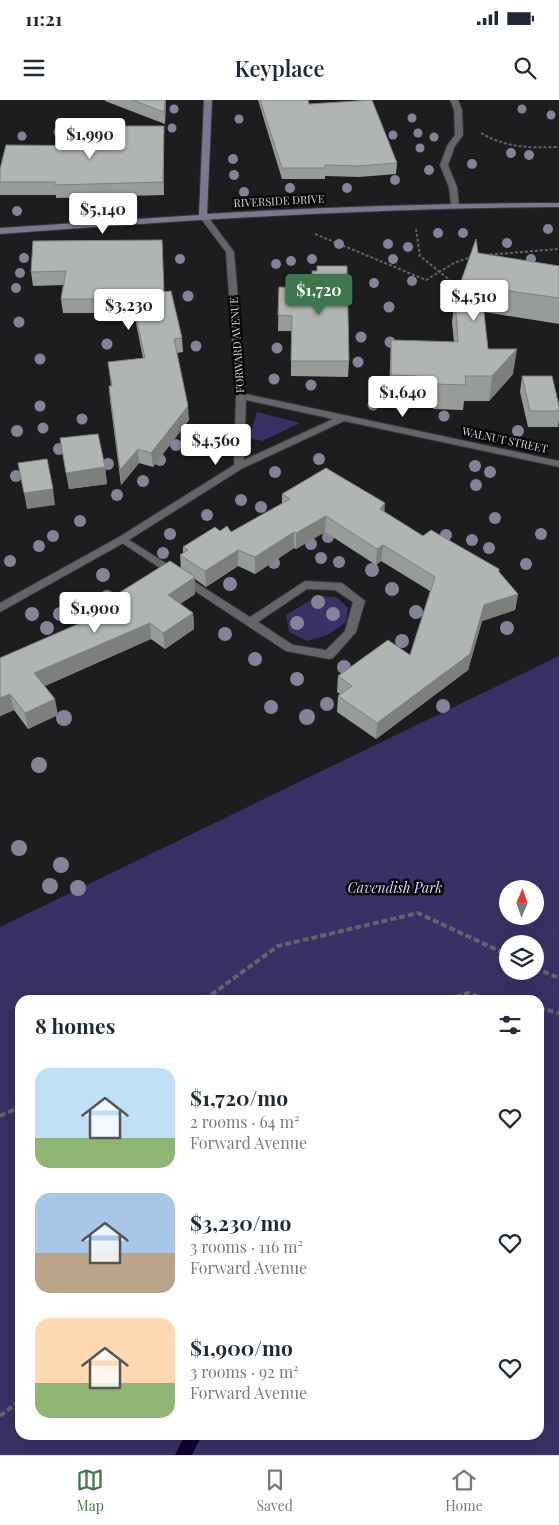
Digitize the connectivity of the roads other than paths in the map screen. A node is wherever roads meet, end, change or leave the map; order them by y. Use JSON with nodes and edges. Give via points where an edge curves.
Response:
{"nodes":[{"id":1,"x":208,"y":100,"type":"edge"},
{"id":2,"x":454,"y":100,"type":"edge"},
{"id":3,"x":455,"y":204,"type":"junction"},
{"id":4,"x":559,"y":205,"type":"edge"},
{"id":5,"x":203,"y":216,"type":"junction"},
{"id":6,"x":0,"y":232,"type":"edge"},
{"id":7,"x":242,"y":396,"type":"junction"},
{"id":8,"x":343,"y":418,"type":"junction"},
{"id":9,"x":559,"y":464,"type":"edge"},
{"id":10,"x":239,"y":466,"type":"junction"},
{"id":11,"x":123,"y":539,"type":"junction"},
{"id":12,"x":0,"y":608,"type":"edge"},
{"id":13,"x":249,"y":623,"type":"junction"}],
"edges":[{"from":1,"to":5,"type":"main road"},
{"from":2,"to":3,"type":"street","via":[[458,110],[459,135],[450,146],[444,165],[453,187]]},
{"from":3,"to":4,"type":"main road","name":"RIVERSIDE DRIVE"},
{"from":3,"to":5,"type":"main road","name":"RIVERSIDE DRIVE"},
{"from":5,"to":6,"type":"main road","name":"RIVERSIDE DRIVE"},
{"from":5,"to":7,"type":"street","name":"FORWARD AVENUE","via":[[230,252]]},
{"from":7,"to":8,"type":"street","name":"WALNUT STREET"},
{"from":7,"to":10,"type":"street","name":"FORWARD AVENUE"},
{"from":8,"to":9,"type":"street","name":"WALNUT STREET"},
{"from":8,"to":10,"type":"street"},
{"from":10,"to":11,"type":"street"},
{"from":11,"to":12,"type":"street"},
{"from":11,"to":13,"type":"street"},
{"from":13,"to":13,"type":"street","via":[[290,648],[329,655],[350,632],[359,601],[338,586],[305,585]]}]}
